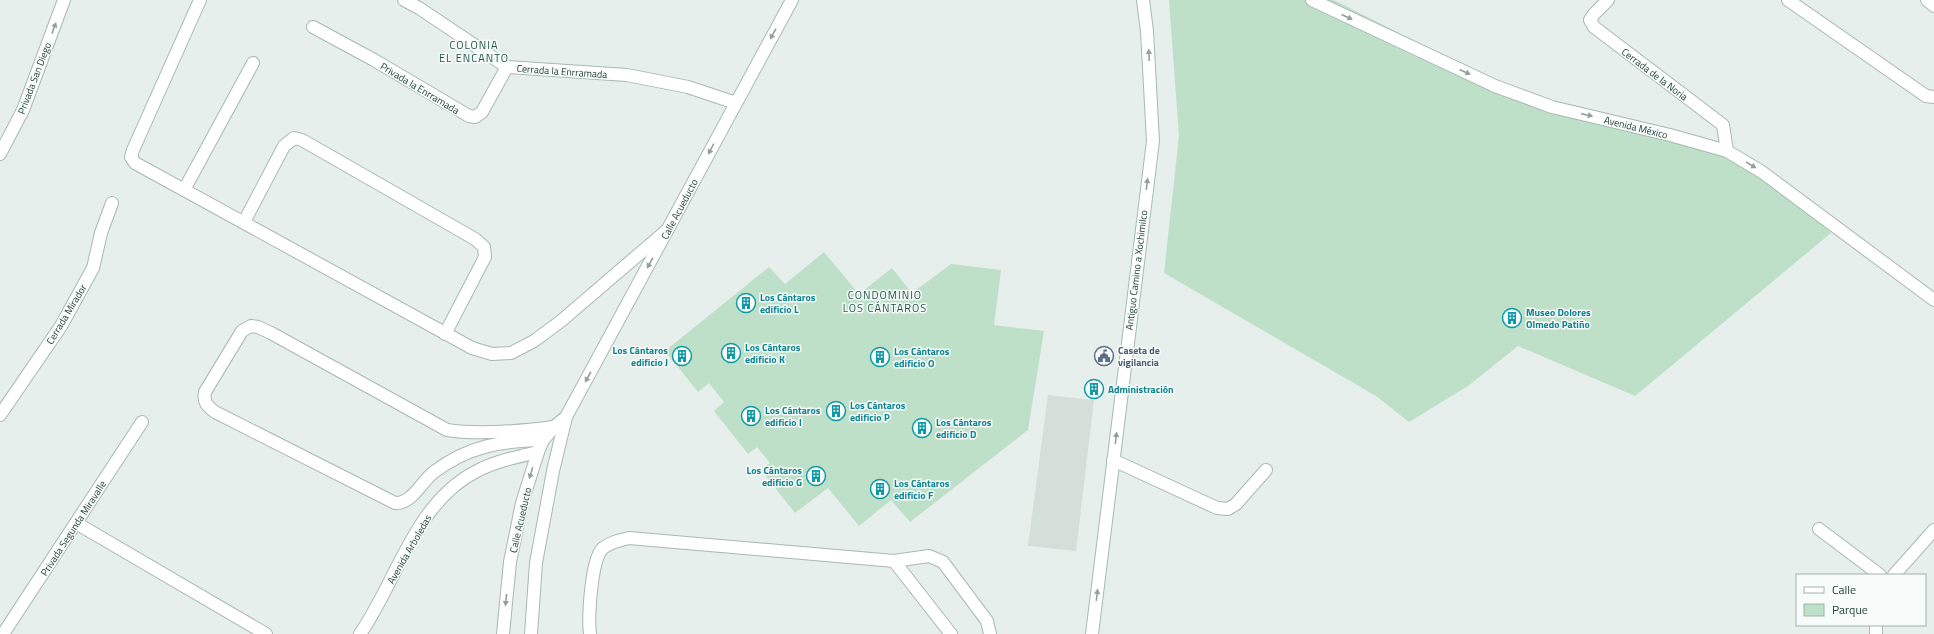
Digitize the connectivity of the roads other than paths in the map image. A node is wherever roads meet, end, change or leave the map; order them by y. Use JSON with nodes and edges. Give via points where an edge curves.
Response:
{"nodes":[{"id":1,"x":64,"y":0,"type":"edge"},
{"id":2,"x":200,"y":0,"type":"edge"},
{"id":3,"x":404,"y":0,"type":"edge"},
{"id":4,"x":792,"y":0,"type":"edge"},
{"id":5,"x":1143,"y":0,"type":"edge"},
{"id":6,"x":1312,"y":0,"type":"edge"},
{"id":7,"x":1608,"y":0,"type":"edge"},
{"id":8,"x":1788,"y":0,"type":"edge"},
{"id":9,"x":1927,"y":0,"type":"edge"},
{"id":10,"x":1934,"y":6,"type":"edge"},
{"id":11,"x":313,"y":27,"type":"dead end"},
{"id":12,"x":253,"y":63,"type":"dead end"},
{"id":13,"x":507,"y":67,"type":"junction"},
{"id":14,"x":1934,"y":97,"type":"edge"},
{"id":15,"x":736,"y":103,"type":"junction"},
{"id":16,"x":1727,"y":151,"type":"junction"},
{"id":17,"x":0,"y":154,"type":"edge"},
{"id":18,"x":184,"y":190,"type":"junction"},
{"id":19,"x":112,"y":203,"type":"dead end"},
{"id":20,"x":244,"y":222,"type":"junction"},
{"id":21,"x":669,"y":228,"type":"junction"},
{"id":22,"x":1934,"y":300,"type":"edge"},
{"id":23,"x":445,"y":334,"type":"junction"},
{"id":24,"x":0,"y":415,"type":"edge"},
{"id":25,"x":566,"y":417,"type":"junction"},
{"id":26,"x":142,"y":422,"type":"dead end"},
{"id":27,"x":554,"y":427,"type":"junction"},
{"id":28,"x":544,"y":440,"type":"junction"},
{"id":29,"x":538,"y":452,"type":"junction"},
{"id":30,"x":1113,"y":460,"type":"junction"},
{"id":31,"x":1266,"y":470,"type":"dead end"},
{"id":32,"x":76,"y":523,"type":"junction"},
{"id":33,"x":1819,"y":529,"type":"dead end"},
{"id":34,"x":1934,"y":530,"type":"edge"},
{"id":35,"x":894,"y":562,"type":"junction"},
{"id":36,"x":1879,"y":574,"type":"edge"},
{"id":37,"x":1895,"y":574,"type":"edge"},
{"id":38,"x":3,"y":634,"type":"edge"},
{"id":39,"x":266,"y":634,"type":"edge"},
{"id":40,"x":360,"y":634,"type":"edge"},
{"id":41,"x":503,"y":634,"type":"edge"},
{"id":42,"x":531,"y":634,"type":"edge"},
{"id":43,"x":590,"y":634,"type":"edge"},
{"id":44,"x":951,"y":634,"type":"edge"},
{"id":45,"x":990,"y":634,"type":"edge"},
{"id":46,"x":1092,"y":634,"type":"edge"}],
"edges":[{"from":17,"to":1,"type":"street","name":"Privada San Diego","one_way":true,"via":[[23,110]]},
{"from":2,"to":18,"type":"street","via":[[131,157],[135,162]]},
{"from":3,"to":13,"type":"street","name":"Cerrada la Enrramada"},
{"from":4,"to":15,"type":"street","name":"Calle Acueducto","one_way":true},
{"from":30,"to":5,"type":"street","name":"Antiguo Camino a Xochimilco","one_way":true,"via":[[1153,141]]},
{"from":6,"to":16,"type":"street","name":"Avenida México","one_way":true,"via":[[1495,86],[1545,104]]},
{"from":7,"to":16,"type":"street","name":"Cerrada de la Noria","via":[[1590,20],[1594,27],[1723,126]]},
{"from":8,"to":14,"type":"street","via":[[1926,96]]},
{"from":9,"to":10,"type":"street"},
{"from":11,"to":13,"type":"street","name":"Privada la Enrramada","via":[[469,116],[475,117],[482,112]]},
{"from":12,"to":18,"type":"street"},
{"from":13,"to":15,"type":"street","name":"Cerrada la Enrramada","via":[[627,75],[688,87]]},
{"from":15,"to":21,"type":"street","name":"Calle Acueducto","one_way":true},
{"from":16,"to":22,"type":"street","name":"Avenida México","one_way":true,"via":[[1762,172]]},
{"from":18,"to":20,"type":"street"},
{"from":19,"to":24,"type":"street","name":"Cerrada Mirador","via":[[101,232],[93,268],[61,326]]},
{"from":20,"to":23,"type":"street"},
{"from":20,"to":23,"type":"street","via":[[284,146],[294,138],[302,140],[475,239],[484,247],[485,257]]},
{"from":21,"to":23,"type":"street","via":[[561,321],[534,341],[511,353],[492,354]]},
{"from":21,"to":25,"type":"street","name":"Calle Acueducto","one_way":true},
{"from":25,"to":27,"type":"street","name":"Calle Acueducto"},
{"from":25,"to":42,"type":"street","name":"Calle Acueducto","via":[[536,563]]},
{"from":26,"to":32,"type":"street","name":"Privada Segunda Miravalle"},
{"from":27,"to":28,"type":"street","name":"Calle Acueducto"},
{"from":27,"to":28,"type":"street","via":[[460,432],[447,430],[265,330],[251,326],[242,331],[205,392],[204,399],[207,406],[215,412],[395,503],[408,500],[433,473],[466,452],[493,444]]},
{"from":28,"to":29,"type":"street","name":"Calle Acueducto"},
{"from":29,"to":40,"type":"street","name":"Avenida Arboledas","via":[[498,462],[476,471],[441,497],[424,519]]},
{"from":29,"to":41,"type":"street","name":"Calle Acueducto","one_way":true,"via":[[522,503],[510,562]]},
{"from":30,"to":31,"type":"street","via":[[1217,508],[1228,509],[1236,504]]},
{"from":46,"to":30,"type":"street","name":"Antiguo Camino a Xochimilco","one_way":true},
{"from":32,"to":38,"type":"street","name":"Privada Segunda Miravalle"},
{"from":32,"to":39,"type":"street"},
{"from":33,"to":36,"type":"street"},
{"from":34,"to":37,"type":"street"},
{"from":35,"to":43,"type":"street","via":[[629,538],[614,541],[602,549],[596,565],[591,588]]},
{"from":35,"to":44,"type":"street"},
{"from":35,"to":45,"type":"street","via":[[929,556],[943,562],[987,621]]}]}
